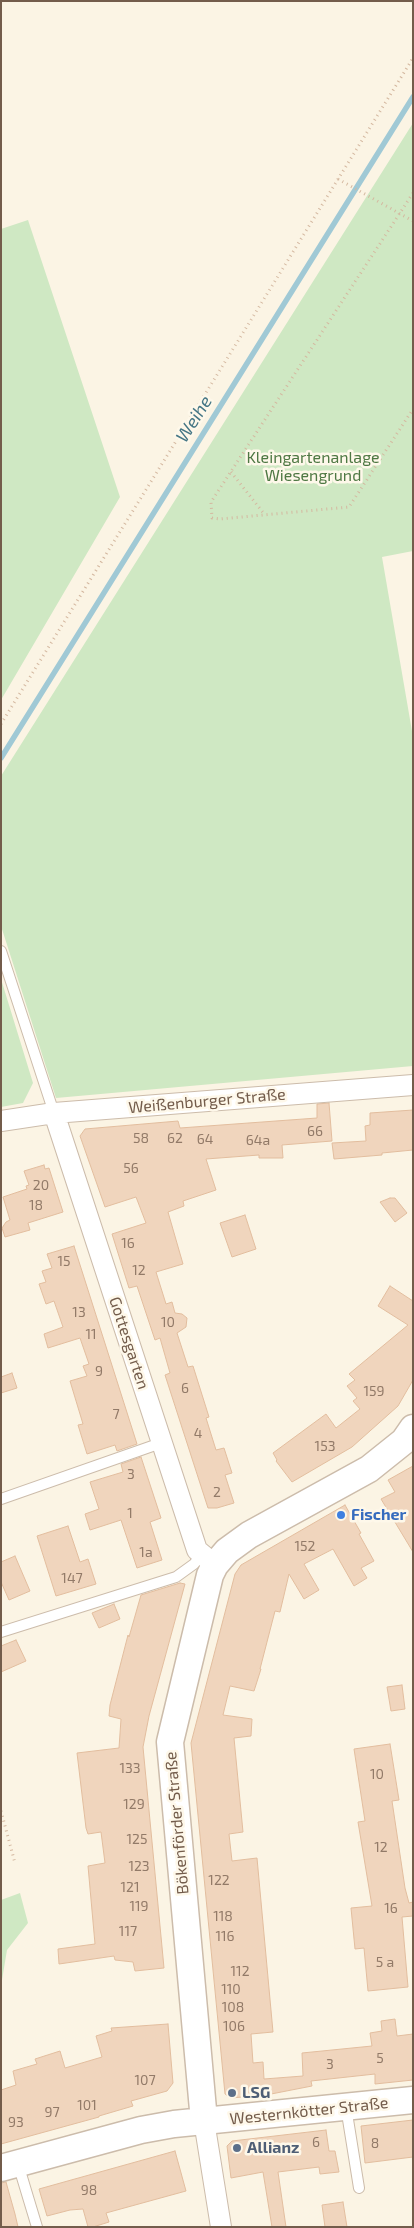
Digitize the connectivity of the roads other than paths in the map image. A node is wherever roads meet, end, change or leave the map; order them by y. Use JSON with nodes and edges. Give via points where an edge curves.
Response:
{"nodes":[{"id":1,"x":1,"y":951,"type":"edge"},
{"id":2,"x":413,"y":1085,"type":"edge"},
{"id":3,"x":54,"y":1113,"type":"junction"},
{"id":4,"x":1,"y":1121,"type":"edge"},
{"id":5,"x":413,"y":1428,"type":"edge"},
{"id":6,"x":162,"y":1443,"type":"junction"},
{"id":7,"x":1,"y":1499,"type":"edge"},
{"id":8,"x":209,"y":1559,"type":"junction"},
{"id":9,"x":1,"y":1632,"type":"edge"},
{"id":10,"x":413,"y":2100,"type":"edge"},
{"id":11,"x":346,"y":2107,"type":"junction"},
{"id":12,"x":204,"y":2121,"type":"junction"},
{"id":13,"x":10,"y":2166,"type":"edge"},
{"id":14,"x":359,"y":2188,"type":"dead end"},
{"id":15,"x":37,"y":2227,"type":"edge"},
{"id":16,"x":221,"y":2227,"type":"edge"}],
"edges":[{"from":1,"to":3,"type":"lane"},
{"from":2,"to":3,"type":"street","name":"Weißenburger Straße"},
{"from":3,"to":4,"type":"street","name":"Weißenburger Straße"},
{"from":3,"to":6,"type":"street","name":"Gottesgarten"},
{"from":5,"to":8,"type":"street","name":"Bökenförder Straße","via":[[404,1440],[369,1469]]},
{"from":6,"to":7,"type":"lane"},
{"from":6,"to":8,"type":"street","name":"Gottesgarten","via":[[197,1550]]},
{"from":8,"to":9,"type":"lane","via":[[194,1564],[176,1577]]},
{"from":8,"to":12,"type":"street","name":"Bökenförder Straße","via":[[210,1575],[170,1742]]},
{"from":10,"to":11,"type":"street","name":"Westernkötter Straße"},
{"from":11,"to":12,"type":"street","name":"Westernkötter Straße"},
{"from":11,"to":14,"type":"lane"},
{"from":12,"to":13,"type":"street","via":[[141,2130]]},
{"from":12,"to":16,"type":"street"},
{"from":13,"to":15,"type":"lane"}]}
